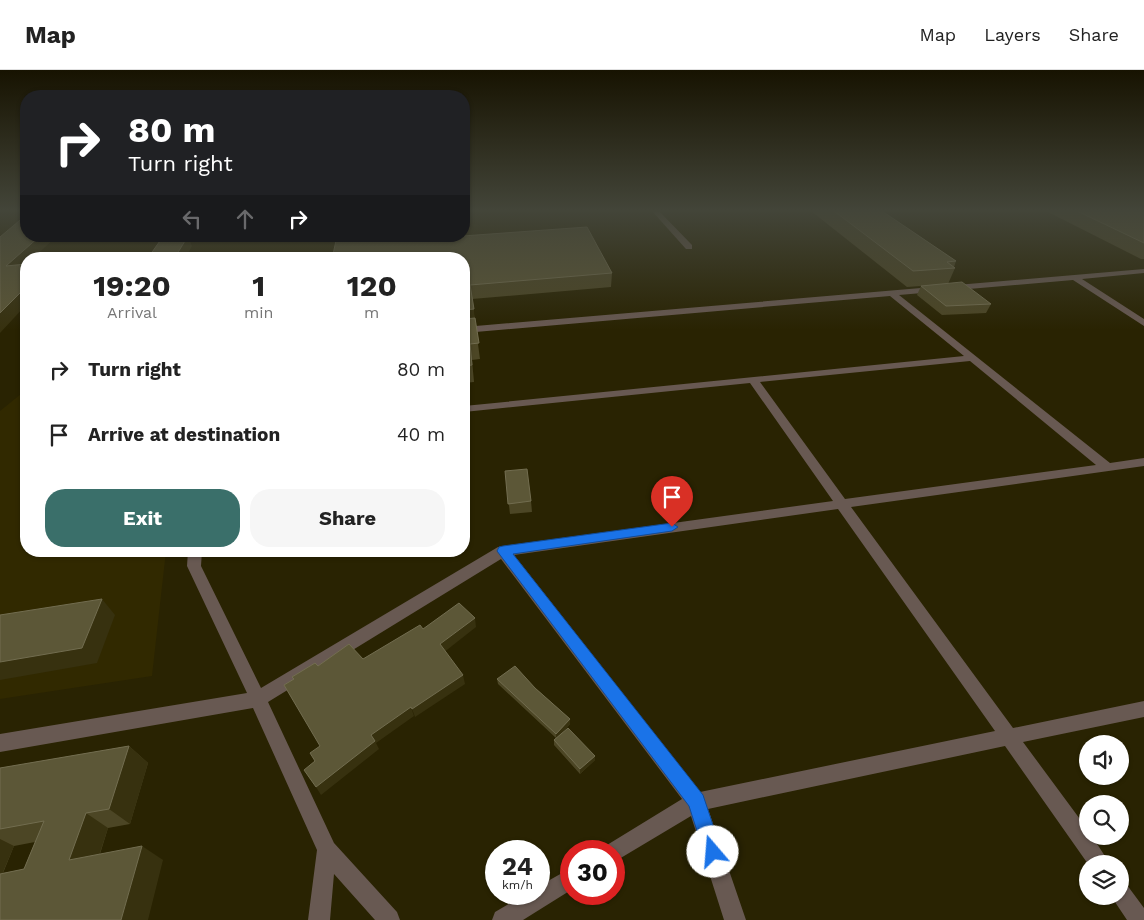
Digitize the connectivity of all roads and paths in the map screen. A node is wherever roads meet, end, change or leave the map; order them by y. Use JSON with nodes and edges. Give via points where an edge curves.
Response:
{"nodes":[{"id":1,"x":1144,"y":271,"type":"edge"},
{"id":2,"x":1074,"y":277,"type":"junction"},
{"id":3,"x":892,"y":293,"type":"junction"},
{"id":4,"x":1144,"y":323,"type":"edge"},
{"id":5,"x":470,"y":329,"type":"edge"},
{"id":6,"x":972,"y":358,"type":"junction"},
{"id":7,"x":753,"y":380,"type":"junction"},
{"id":8,"x":470,"y":408,"type":"edge"},
{"id":9,"x":1144,"y":462,"type":"edge"},
{"id":10,"x":1107,"y":467,"type":"junction"},
{"id":11,"x":841,"y":503,"type":"junction"},
{"id":12,"x":503,"y":551,"type":"junction"},
{"id":13,"x":195,"y":557,"type":"edge"},
{"id":14,"x":258,"y":699,"type":"junction"},
{"id":15,"x":1144,"y":709,"type":"edge"},
{"id":16,"x":1009,"y":737,"type":"junction"},
{"id":17,"x":0,"y":742,"type":"edge"},
{"id":18,"x":696,"y":802,"type":"junction"},
{"id":19,"x":625,"y":845,"type":"edge"},
{"id":20,"x":327,"y":850,"type":"junction"},
{"id":21,"x":1094,"y":855,"type":"edge"},
{"id":22,"x":560,"y":885,"type":"edge"},
{"id":23,"x":1129,"y":905,"type":"edge"},
{"id":24,"x":319,"y":920,"type":"edge"},
{"id":25,"x":389,"y":920,"type":"edge"},
{"id":26,"x":503,"y":920,"type":"edge"},
{"id":27,"x":735,"y":920,"type":"edge"},
{"id":28,"x":1140,"y":920,"type":"edge"}],
"edges":[{"from":1,"to":2,"type":"street"},
{"from":2,"to":3,"type":"street"},
{"from":2,"to":4,"type":"street"},
{"from":3,"to":5,"type":"street"},
{"from":3,"to":6,"type":"street"},
{"from":6,"to":7,"type":"street"},
{"from":6,"to":10,"type":"street"},
{"from":7,"to":8,"type":"street"},
{"from":7,"to":11,"type":"street"},
{"from":9,"to":10,"type":"street"},
{"from":10,"to":11,"type":"street"},
{"from":11,"to":12,"type":"street"},
{"from":11,"to":16,"type":"street"},
{"from":12,"to":14,"type":"street"},
{"from":12,"to":18,"type":"street"},
{"from":13,"to":14,"type":"street","via":[[194,566]]},
{"from":14,"to":17,"type":"street"},
{"from":14,"to":20,"type":"street"},
{"from":15,"to":16,"type":"street"},
{"from":16,"to":18,"type":"street"},
{"from":16,"to":21,"type":"street"},
{"from":18,"to":19,"type":"street"},
{"from":18,"to":27,"type":"street"},
{"from":20,"to":24,"type":"street"},
{"from":20,"to":25,"type":"street"},
{"from":22,"to":26,"type":"street"},
{"from":23,"to":28,"type":"street"}]}
